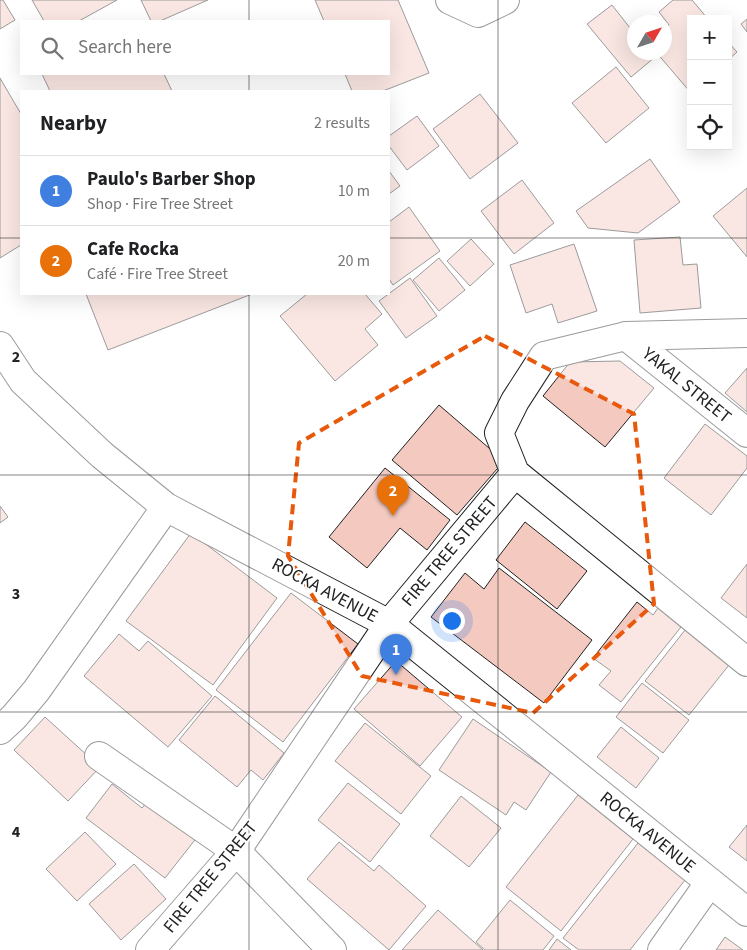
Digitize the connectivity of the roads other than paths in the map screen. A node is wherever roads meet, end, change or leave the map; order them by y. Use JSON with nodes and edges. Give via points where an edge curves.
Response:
{"nodes":[{"id":1,"x":450,"y":0,"type":"edge"},
{"id":2,"x":505,"y":0,"type":"edge"},
{"id":3,"x":747,"y":333,"type":"edge"},
{"id":4,"x":626,"y":336,"type":"junction"},
{"id":5,"x":0,"y":346,"type":"edge"},
{"id":6,"x":747,"y":433,"type":"edge"},
{"id":7,"x":515,"y":473,"type":"junction"},
{"id":8,"x":166,"y":506,"type":"junction"},
{"id":9,"x":389,"y":624,"type":"junction"},
{"id":10,"x":747,"y":662,"type":"edge"},
{"id":11,"x":0,"y":730,"type":"edge"},
{"id":12,"x":100,"y":756,"type":"dead end"},
{"id":13,"x":236,"y":851,"type":"junction"},
{"id":14,"x":710,"y":882,"type":"junction"},
{"id":15,"x":747,"y":912,"type":"edge"},
{"id":16,"x":150,"y":950,"type":"edge"},
{"id":17,"x":332,"y":950,"type":"edge"},
{"id":18,"x":662,"y":950,"type":"edge"}],
"edges":[{"from":1,"to":2,"type":"street","via":[[478,13]]},
{"from":3,"to":4,"type":"street"},
{"from":4,"to":6,"type":"street","name":"YAKAL STREET"},
{"from":4,"to":7,"type":"street","via":[[544,356],[514,400],[499,433]]},
{"from":5,"to":8,"type":"street","name":"ROCKA AVENUE","via":[[23,381],[102,455]]},
{"from":7,"to":9,"type":"street","name":"FIRE TREE STREET"},
{"from":7,"to":10,"type":"street"},
{"from":8,"to":9,"type":"street","name":"ROCKA AVENUE"},
{"from":8,"to":11,"type":"street","via":[[36,690]]},
{"from":9,"to":13,"type":"street","name":"FIRE TREE STREET"},
{"from":9,"to":14,"type":"street","name":"ROCKA AVENUE"},
{"from":12,"to":13,"type":"street"},
{"from":13,"to":16,"type":"street","name":"FIRE TREE STREET"},
{"from":13,"to":17,"type":"street"},
{"from":14,"to":15,"type":"street","name":"ROCKA AVENUE"},
{"from":14,"to":18,"type":"street"}]}
